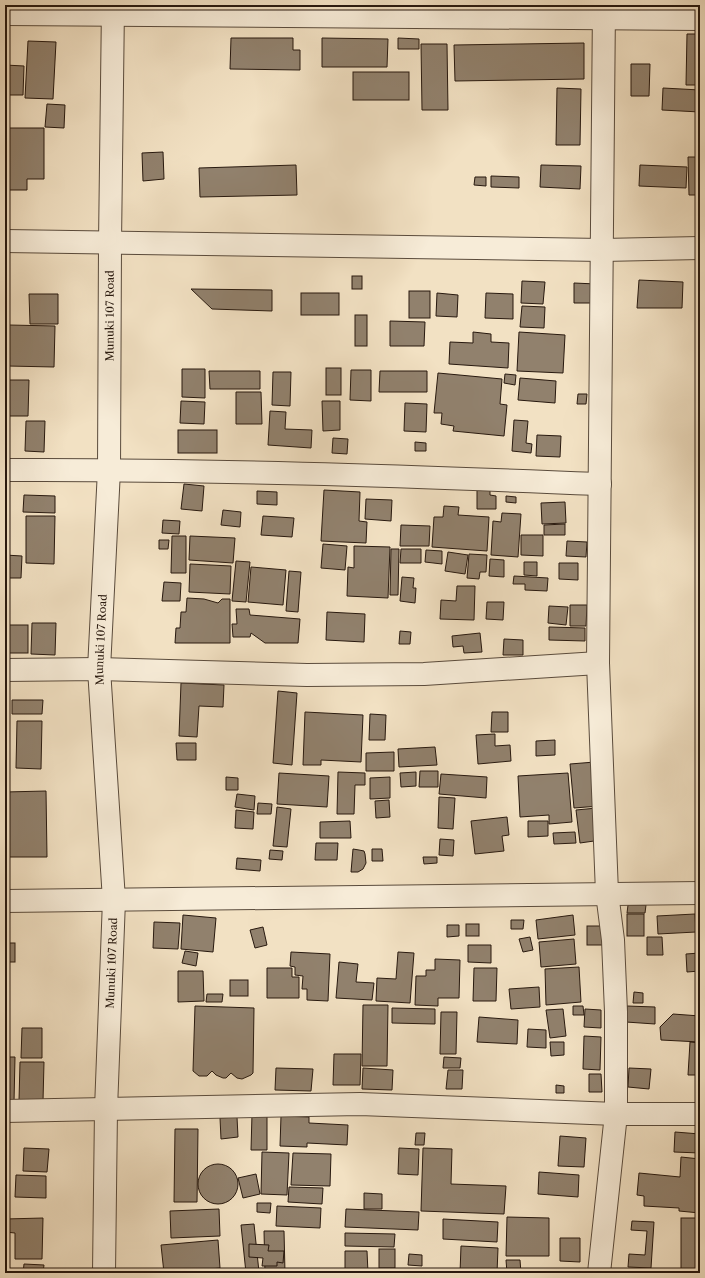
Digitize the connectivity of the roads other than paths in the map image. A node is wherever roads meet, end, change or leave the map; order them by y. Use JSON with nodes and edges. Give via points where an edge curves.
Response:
{"nodes":[{"id":1,"x":113,"y":10,"type":"edge"},
{"id":2,"x":604,"y":12,"type":"edge"},
{"id":3,"x":5,"y":14,"type":"edge"},
{"id":4,"x":700,"y":19,"type":"edge"},
{"id":5,"x":5,"y":241,"type":"edge"},
{"id":6,"x":110,"y":243,"type":"junction"},
{"id":7,"x":700,"y":248,"type":"edge"},
{"id":8,"x":602,"y":250,"type":"junction"},
{"id":9,"x":5,"y":470,"type":"edge"},
{"id":10,"x":109,"y":470,"type":"junction"},
{"id":11,"x":600,"y":484,"type":"junction"},
{"id":12,"x":598,"y":664,"type":"junction"},
{"id":13,"x":99,"y":669,"type":"junction"},
{"id":14,"x":5,"y":670,"type":"edge"},
{"id":15,"x":607,"y":893,"type":"junction"},
{"id":16,"x":700,"y":893,"type":"edge"},
{"id":17,"x":114,"y":900,"type":"junction"},
{"id":18,"x":5,"y":901,"type":"edge"},
{"id":19,"x":106,"y":1109,"type":"junction"},
{"id":20,"x":5,"y":1112,"type":"edge"},
{"id":21,"x":616,"y":1114,"type":"junction"},
{"id":22,"x":700,"y":1114,"type":"edge"},
{"id":23,"x":104,"y":1273,"type":"edge"},
{"id":24,"x":598,"y":1273,"type":"edge"}],
"edges":[{"from":1,"to":2,"type":"street"},
{"from":1,"to":3,"type":"street"},
{"from":1,"to":6,"type":"street","name":"Munuki 107 Road"},
{"from":2,"to":4,"type":"street"},
{"from":2,"to":8,"type":"street"},
{"from":5,"to":6,"type":"street"},
{"from":6,"to":8,"type":"street"},
{"from":6,"to":10,"type":"street","name":"Munuki 107 Road"},
{"from":7,"to":8,"type":"street"},
{"from":8,"to":11,"type":"street"},
{"from":9,"to":10,"type":"street"},
{"from":10,"to":11,"type":"street","via":[[361,475]]},
{"from":10,"to":13,"type":"street","name":"Munuki 107 Road"},
{"from":11,"to":12,"type":"street"},
{"from":12,"to":13,"type":"street","via":[[424,674],[307,675]]},
{"from":12,"to":15,"type":"street"},
{"from":13,"to":14,"type":"street"},
{"from":13,"to":17,"type":"street","name":"Munuki 107 Road"},
{"from":15,"to":16,"type":"street"},
{"from":15,"to":17,"type":"street"},
{"from":15,"to":21,"type":"street","via":[[613,940],[616,1012]]},
{"from":17,"to":18,"type":"street"},
{"from":17,"to":19,"type":"street","name":"Munuki 107 Road"},
{"from":19,"to":20,"type":"street"},
{"from":19,"to":21,"type":"street","via":[[360,1104]]},
{"from":19,"to":23,"type":"street","name":"Munuki 107 Road"},
{"from":21,"to":22,"type":"street"},
{"from":21,"to":24,"type":"street"}]}
